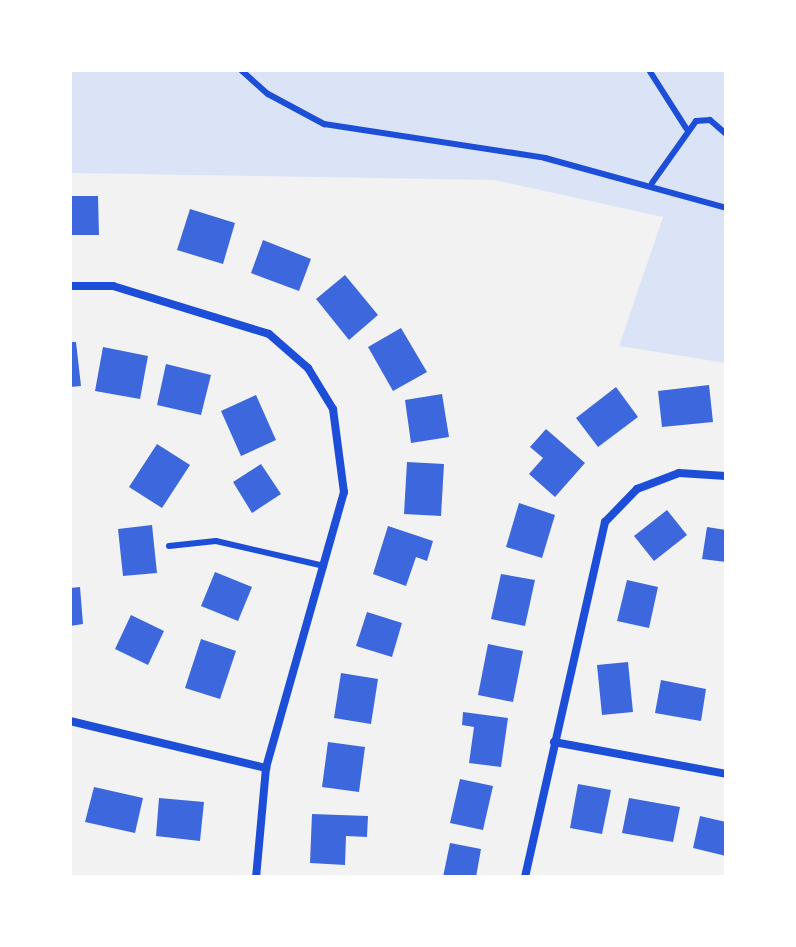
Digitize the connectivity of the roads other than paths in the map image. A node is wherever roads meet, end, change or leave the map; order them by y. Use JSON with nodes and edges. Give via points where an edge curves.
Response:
{"nodes":[{"id":1,"x":241,"y":70,"type":"edge"},
{"id":2,"x":649,"y":70,"type":"edge"},
{"id":3,"x":686,"y":128,"type":"junction"},
{"id":4,"x":726,"y":134,"type":"edge"},
{"id":5,"x":652,"y":183,"type":"junction"},
{"id":6,"x":726,"y":208,"type":"edge"},
{"id":7,"x":70,"y":286,"type":"edge"},
{"id":8,"x":726,"y":476,"type":"edge"},
{"id":9,"x":169,"y":546,"type":"dead end"},
{"id":10,"x":324,"y":566,"type":"junction"},
{"id":11,"x":70,"y":721,"type":"edge"},
{"id":12,"x":554,"y":742,"type":"junction"},
{"id":13,"x":266,"y":768,"type":"junction"},
{"id":14,"x":726,"y":774,"type":"edge"},
{"id":15,"x":256,"y":877,"type":"edge"},
{"id":16,"x":525,"y":877,"type":"edge"}],
"edges":[{"from":1,"to":5,"type":"lane","via":[[268,94],[324,124],[438,137]]},
{"from":2,"to":3,"type":"lane"},
{"from":3,"to":4,"type":"lane","via":[[710,120]]},
{"from":3,"to":5,"type":"lane"},
{"from":5,"to":6,"type":"lane"},
{"from":7,"to":10,"type":"street","via":[[113,286],[269,334],[308,368],[333,409],[344,492]]},
{"from":8,"to":12,"type":"street","via":[[679,473],[651,484],[605,522]]},
{"from":9,"to":10,"type":"lane","via":[[216,541]]},
{"from":10,"to":13,"type":"street"},
{"from":11,"to":13,"type":"street"},
{"from":12,"to":14,"type":"street"},
{"from":12,"to":16,"type":"street"},
{"from":13,"to":15,"type":"street"}]}
